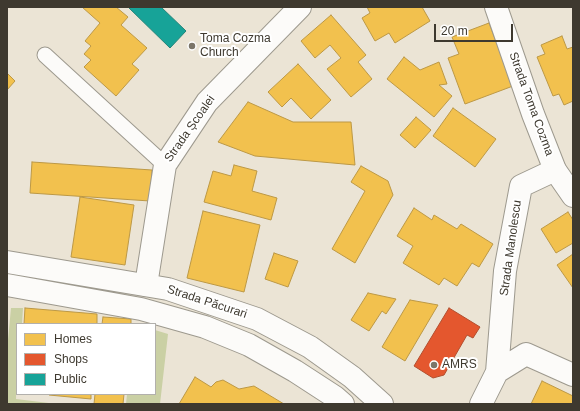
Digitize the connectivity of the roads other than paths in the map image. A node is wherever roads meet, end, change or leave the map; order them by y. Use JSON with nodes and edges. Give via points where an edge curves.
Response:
{"nodes":[{"id":1,"x":300,"y":7,"type":"edge"},
{"id":2,"x":496,"y":7,"type":"edge"},
{"id":3,"x":45,"y":55,"type":"dead end"},
{"id":4,"x":165,"y":165,"type":"junction"},
{"id":5,"x":555,"y":170,"type":"junction"},
{"id":6,"x":573,"y":196,"type":"edge"},
{"id":7,"x":7,"y":262,"type":"edge"},
{"id":8,"x":7,"y":285,"type":"edge"},
{"id":9,"x":146,"y":285,"type":"junction"},
{"id":10,"x":497,"y":372,"type":"junction"},
{"id":11,"x":573,"y":375,"type":"edge"},
{"id":12,"x":343,"y":404,"type":"edge"},
{"id":13,"x":382,"y":404,"type":"edge"},
{"id":14,"x":481,"y":404,"type":"edge"}],
"edges":[{"from":1,"to":4,"type":"street","name":"Strada Școalei","via":[[207,102]]},
{"from":2,"to":5,"type":"street","name":"Strada Toma Cozma"},
{"from":3,"to":4,"type":"lane"},
{"from":4,"to":9,"type":"street","name":"Strada Școalei"},
{"from":5,"to":6,"type":"street","name":"Strada Toma Cozma"},
{"from":5,"to":10,"type":"street","name":"Strada Manolescu","via":[[521,186],[505,271]]},
{"from":7,"to":9,"type":"street","name":"Strada Păcurari"},
{"from":8,"to":12,"type":"street","name":"Strada Păcurari","via":[[141,309],[204,327],[249,345],[295,371]]},
{"from":9,"to":13,"type":"street","name":"Strada Păcurari","via":[[168,289],[257,319],[310,347],[352,377]]},
{"from":10,"to":11,"type":"street","via":[[526,354]]},
{"from":10,"to":14,"type":"street","name":"Strada Manolescu"}]}
